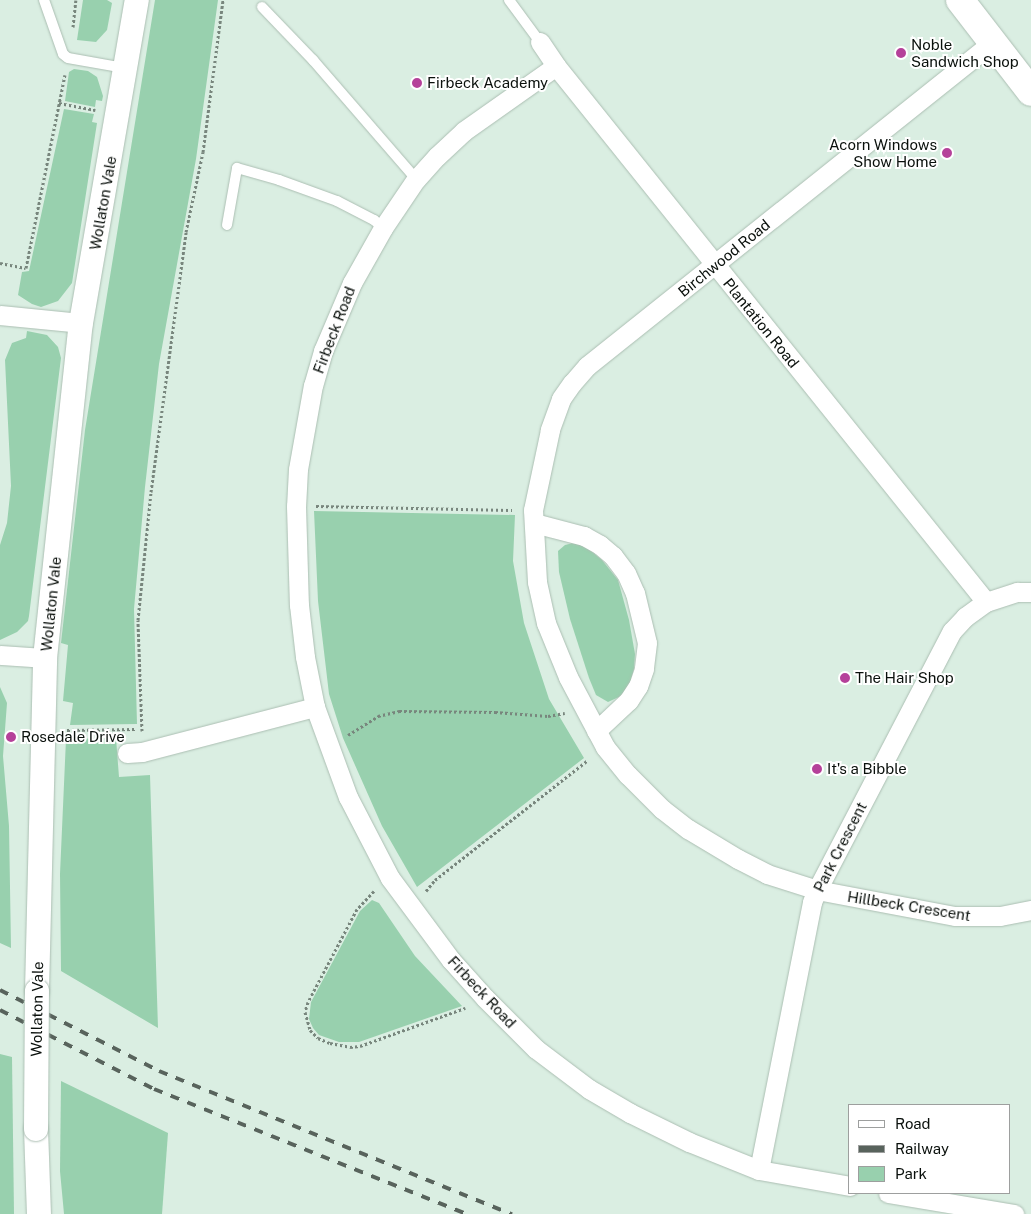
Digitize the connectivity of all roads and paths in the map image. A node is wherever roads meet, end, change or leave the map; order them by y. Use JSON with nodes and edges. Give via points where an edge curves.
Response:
{"nodes":[{"id":1,"x":44,"y":0,"type":"edge"},
{"id":2,"x":76,"y":0,"type":"edge"},
{"id":3,"x":137,"y":0,"type":"edge"},
{"id":4,"x":224,"y":0,"type":"edge"},
{"id":5,"x":509,"y":0,"type":"edge"},
{"id":6,"x":960,"y":0,"type":"edge"},
{"id":7,"x":262,"y":7,"type":"dead end"},
{"id":8,"x":540,"y":42,"type":"joint"},
{"id":9,"x":993,"y":42,"type":"junction"},
{"id":10,"x":68,"y":58,"type":"junction"},
{"id":11,"x":556,"y":66,"type":"junction"},
{"id":12,"x":126,"y":68,"type":"junction"},
{"id":13,"x":1031,"y":92,"type":"edge"},
{"id":14,"x":59,"y":103,"type":"junction"},
{"id":15,"x":119,"y":115,"type":"junction"},
{"id":16,"x":416,"y":179,"type":"junction"},
{"id":17,"x":227,"y":225,"type":"dead end"},
{"id":18,"x":383,"y":228,"type":"junction"},
{"id":19,"x":0,"y":263,"type":"edge"},
{"id":20,"x":715,"y":266,"type":"junction"},
{"id":21,"x":0,"y":315,"type":"edge"},
{"id":22,"x":81,"y":323,"type":"junction"},
{"id":23,"x":296,"y":506,"type":"junction"},
{"id":24,"x":533,"y":517,"type":"junction"},
{"id":25,"x":1031,"y":592,"type":"edge"},
{"id":26,"x":986,"y":602,"type":"junction"},
{"id":27,"x":0,"y":655,"type":"edge"},
{"id":28,"x":44,"y":658,"type":"junction"},
{"id":29,"x":583,"y":706,"type":"junction"},
{"id":30,"x":315,"y":707,"type":"junction"},
{"id":31,"x":142,"y":729,"type":"junction"},
{"id":32,"x":71,"y":730,"type":"dead end"},
{"id":33,"x":600,"y":739,"type":"junction"},
{"id":34,"x":328,"y":748,"type":"junction"},
{"id":35,"x":135,"y":752,"type":"joint"},
{"id":36,"x":390,"y":878,"type":"junction"},
{"id":37,"x":817,"y":890,"type":"junction"},
{"id":38,"x":406,"y":901,"type":"junction"},
{"id":39,"x":1031,"y":910,"type":"edge"},
{"id":40,"x":485,"y":998,"type":"junction"},
{"id":41,"x":760,"y":1170,"type":"junction"},
{"id":42,"x":848,"y":1186,"type":"edge"},
{"id":43,"x":894,"y":1194,"type":"edge"},
{"id":44,"x":39,"y":1214,"type":"edge"},
{"id":45,"x":1014,"y":1214,"type":"edge"}],
"edges":[{"from":1,"to":10,"type":"lane"},
{"from":2,"to":10,"type":"path"},
{"from":3,"to":12,"type":"street","name":"Wollaton Vale"},
{"from":4,"to":31,"type":"path","via":[[203,152],[186,232],[151,492],[138,620]]},
{"from":5,"to":8,"type":"lane"},
{"from":6,"to":9,"type":"main road"},
{"from":7,"to":16,"type":"lane","via":[[313,60]]},
{"from":8,"to":11,"type":"street","name":"Plantation Road"},
{"from":9,"to":13,"type":"main road"},
{"from":9,"to":20,"type":"street","name":"Birchwood Road"},
{"from":10,"to":12,"type":"lane"},
{"from":10,"to":14,"type":"path"},
{"from":11,"to":16,"type":"street","name":"Firbeck Road","via":[[464,131]]},
{"from":11,"to":20,"type":"street","name":"Plantation Road"},
{"from":12,"to":15,"type":"street","name":"Wollaton Vale"},
{"from":14,"to":15,"type":"path"},
{"from":14,"to":19,"type":"path","via":[[26,268]]},
{"from":15,"to":22,"type":"street","name":"Wollaton Vale"},
{"from":16,"to":18,"type":"street","name":"Firbeck Road"},
{"from":17,"to":18,"type":"lane","via":[[237,168],[337,201]]},
{"from":18,"to":23,"type":"street","name":"Firbeck Road","via":[[352,283],[323,352],[313,386],[298,469]]},
{"from":20,"to":24,"type":"street","name":"Birchwood Road","via":[[587,366],[572,383],[561,399],[550,430]]},
{"from":20,"to":26,"type":"street","name":"Plantation Road"},
{"from":21,"to":22,"type":"street"},
{"from":22,"to":28,"type":"street","name":"Wollaton Vale"},
{"from":23,"to":24,"type":"path"},
{"from":23,"to":30,"type":"street","name":"Firbeck Road","via":[[299,604]]},
{"from":24,"to":29,"type":"street","name":"Birchwood Road","via":[[537,582],[546,623]]},
{"from":24,"to":33,"type":"street","via":[[600,545],[626,572],[635,593],[647,643],[644,669],[638,686]]},
{"from":25,"to":26,"type":"street","name":"Park Crescent","via":[[1017,592]]},
{"from":26,"to":37,"type":"street","name":"Park Crescent","via":[[952,631]]},
{"from":27,"to":28,"type":"street"},
{"from":28,"to":44,"type":"street","name":"Wollaton Vale","bridge":true,"via":[[37,991]]},
{"from":29,"to":33,"type":"street","name":"Birchwood Road"},
{"from":29,"to":34,"type":"path","via":[[548,716],[399,711],[378,716]]},
{"from":30,"to":34,"type":"street","name":"Firbeck Road"},
{"from":30,"to":35,"type":"street"},
{"from":31,"to":32,"type":"path"},
{"from":31,"to":35,"type":"path"},
{"from":33,"to":37,"type":"street","name":"Birchwood Road","via":[[655,802],[688,829],[767,874]]},
{"from":33,"to":38,"type":"path","via":[[435,880],[425,893]]},
{"from":34,"to":36,"type":"street","name":"Firbeck Road","via":[[348,797]]},
{"from":36,"to":38,"type":"street","name":"Firbeck Road"},
{"from":36,"to":40,"type":"path","via":[[370,893],[357,909],[308,1002],[306,1012],[310,1030],[330,1043],[360,1046],[464,1009],[475,1000]]},
{"from":37,"to":39,"type":"street","name":"Hillbeck Crescent","via":[[955,916],[1000,916]]},
{"from":37,"to":41,"type":"street","name":"Park Crescent","via":[[812,902]]},
{"from":38,"to":40,"type":"street","name":"Firbeck Road"},
{"from":40,"to":41,"type":"street","name":"Firbeck Road","via":[[536,1049],[589,1089],[690,1142]]},
{"from":41,"to":42,"type":"street"},
{"from":43,"to":45,"type":"street"}]}
